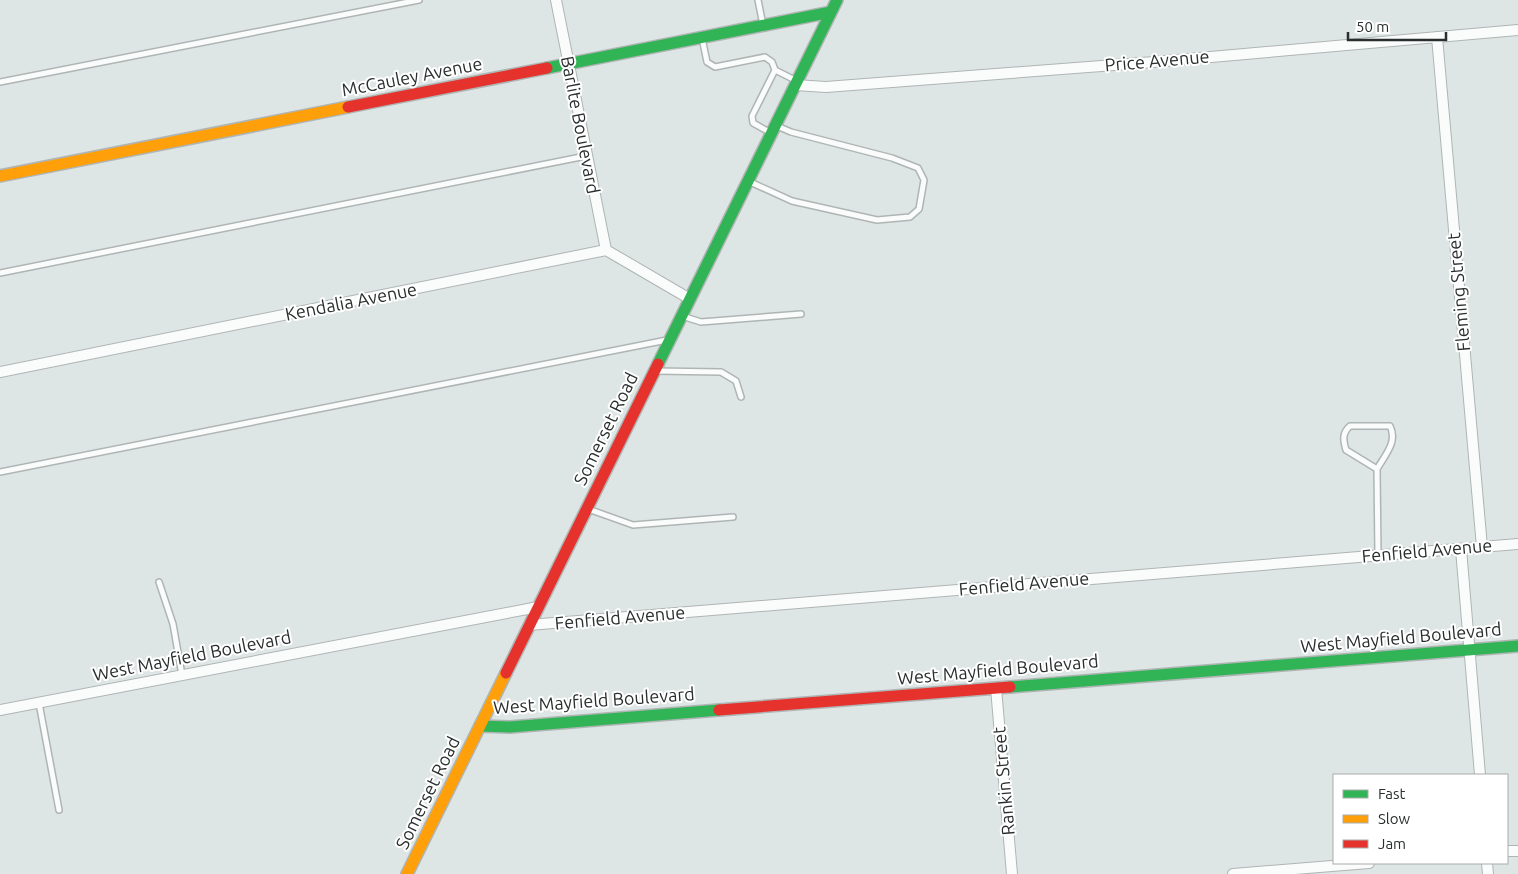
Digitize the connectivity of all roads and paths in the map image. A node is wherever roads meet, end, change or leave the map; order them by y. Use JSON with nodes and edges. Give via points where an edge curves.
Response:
{"nodes":[{"id":1,"x":419,"y":0,"type":"edge"},
{"id":2,"x":556,"y":0,"type":"edge"},
{"id":3,"x":758,"y":0,"type":"edge"},
{"id":4,"x":837,"y":0,"type":"edge"},
{"id":5,"x":831,"y":12,"type":"junction"},
{"id":6,"x":764,"y":25,"type":"junction"},
{"id":7,"x":1518,"y":30,"type":"edge"},
{"id":8,"x":702,"y":37,"type":"junction"},
{"id":9,"x":1437,"y":37,"type":"junction"},
{"id":10,"x":568,"y":64,"type":"junction"},
{"id":11,"x":775,"y":70,"type":"junction"},
{"id":12,"x":0,"y":82,"type":"edge"},
{"id":13,"x":796,"y":83,"type":"junction"},
{"id":14,"x":773,"y":129,"type":"junction"},
{"id":15,"x":586,"y":156,"type":"junction"},
{"id":16,"x":0,"y":176,"type":"edge"},
{"id":17,"x":748,"y":181,"type":"junction"},
{"id":18,"x":606,"y":250,"type":"junction"},
{"id":19,"x":0,"y":273,"type":"edge"},
{"id":20,"x":690,"y":299,"type":"junction"},
{"id":21,"x":800,"y":314,"type":"dead end"},
{"id":22,"x":682,"y":316,"type":"junction"},
{"id":23,"x":670,"y":339,"type":"junction"},
{"id":24,"x":0,"y":372,"type":"edge"},
{"id":25,"x":654,"y":372,"type":"junction"},
{"id":26,"x":741,"y":397,"type":"dead end"},
{"id":27,"x":1377,"y":469,"type":"junction"},
{"id":28,"x":0,"y":472,"type":"edge"},
{"id":29,"x":587,"y":508,"type":"junction"},
{"id":30,"x":733,"y":517,"type":"dead end"},
{"id":31,"x":1518,"y":544,"type":"edge"},
{"id":32,"x":1482,"y":547,"type":"junction"},
{"id":33,"x":1461,"y":548,"type":"junction"},
{"id":34,"x":1378,"y":555,"type":"junction"},
{"id":35,"x":159,"y":582,"type":"dead end"},
{"id":36,"x":538,"y":607,"type":"junction"},
{"id":37,"x":529,"y":626,"type":"junction"},
{"id":38,"x":1518,"y":646,"type":"edge"},
{"id":39,"x":1469,"y":650,"type":"junction"},
{"id":40,"x":182,"y":676,"type":"junction"},
{"id":41,"x":996,"y":688,"type":"junction"},
{"id":42,"x":39,"y":703,"type":"junction"},
{"id":43,"x":0,"y":710,"type":"edge"},
{"id":44,"x":480,"y":726,"type":"junction"},
{"id":45,"x":1480,"y":774,"type":"edge"},
{"id":46,"x":59,"y":810,"type":"dead end"},
{"id":47,"x":1357,"y":864,"type":"edge"},
{"id":48,"x":407,"y":874,"type":"edge"},
{"id":49,"x":1012,"y":874,"type":"edge"},
{"id":50,"x":1233,"y":874,"type":"edge"}],
"edges":[{"from":1,"to":12,"type":"lane"},
{"from":2,"to":10,"type":"street","name":"Barlite Boulevard"},
{"from":3,"to":6,"type":"lane"},
{"from":4,"to":5,"type":"street","name":"Somerset Road"},
{"from":5,"to":6,"type":"street","name":"McCauley Avenue"},
{"from":5,"to":13,"type":"street","name":"Somerset Road"},
{"from":6,"to":8,"type":"street","name":"McCauley Avenue"},
{"from":7,"to":9,"type":"street","name":"Price Avenue"},
{"from":8,"to":10,"type":"street","name":"McCauley Avenue"},
{"from":8,"to":11,"type":"lane","via":[[707,62],[715,67],[765,57]]},
{"from":9,"to":13,"type":"street","name":"Price Avenue","via":[[826,87]]},
{"from":9,"to":32,"type":"street","name":"Fleming Street"},
{"from":10,"to":15,"type":"street","name":"Barlite Boulevard"},
{"from":10,"to":16,"type":"street","name":"McCauley Avenue"},
{"from":11,"to":13,"type":"lane"},
{"from":11,"to":14,"type":"lane","via":[[752,116],[753,123]]},
{"from":13,"to":14,"type":"street","name":"Somerset Road"},
{"from":14,"to":17,"type":"street","name":"Somerset Road"},
{"from":14,"to":17,"type":"lane","via":[[892,158],[918,168],[924,180],[920,209],[910,217],[877,220],[792,201]]},
{"from":15,"to":18,"type":"street","name":"Barlite Boulevard"},
{"from":15,"to":19,"type":"lane"},
{"from":17,"to":20,"type":"street","name":"Somerset Road"},
{"from":18,"to":20,"type":"street"},
{"from":18,"to":24,"type":"street","name":"Kendalia Avenue"},
{"from":20,"to":22,"type":"street","name":"Somerset Road"},
{"from":21,"to":22,"type":"lane","via":[[702,322]]},
{"from":22,"to":23,"type":"street","name":"Somerset Road"},
{"from":23,"to":25,"type":"street","name":"Somerset Road"},
{"from":23,"to":28,"type":"lane"},
{"from":25,"to":26,"type":"lane","via":[[721,372],[736,381]]},
{"from":25,"to":29,"type":"street","name":"Somerset Road"},
{"from":27,"to":27,"type":"lane","via":[[1346,450],[1343,440],[1345,430],[1350,426],[1390,426],[1394,434],[1392,445]]},
{"from":27,"to":34,"type":"lane"},
{"from":29,"to":30,"type":"lane","via":[[633,525]]},
{"from":29,"to":36,"type":"street","name":"Somerset Road"},
{"from":31,"to":32,"type":"street","name":"Fenfield Avenue"},
{"from":32,"to":33,"type":"street","name":"Fenfield Avenue"},
{"from":33,"to":34,"type":"street","name":"Fenfield Avenue"},
{"from":33,"to":39,"type":"street"},
{"from":34,"to":37,"type":"street","name":"Fenfield Avenue"},
{"from":35,"to":40,"type":"lane","via":[[173,624]]},
{"from":36,"to":37,"type":"street","name":"Somerset Road"},
{"from":36,"to":40,"type":"street","name":"West Mayfield Boulevard"},
{"from":37,"to":44,"type":"street","name":"Somerset Road"},
{"from":38,"to":39,"type":"street","name":"West Mayfield Boulevard"},
{"from":39,"to":41,"type":"street","name":"West Mayfield Boulevard"},
{"from":39,"to":45,"type":"street"},
{"from":40,"to":42,"type":"street","name":"West Mayfield Boulevard"},
{"from":41,"to":44,"type":"street","name":"West Mayfield Boulevard","via":[[510,727]]},
{"from":41,"to":49,"type":"street","name":"Rankin Street"},
{"from":42,"to":43,"type":"street","name":"West Mayfield Boulevard"},
{"from":42,"to":46,"type":"lane"},
{"from":44,"to":48,"type":"street","name":"Somerset Road"},
{"from":47,"to":50,"type":"street"}]}
